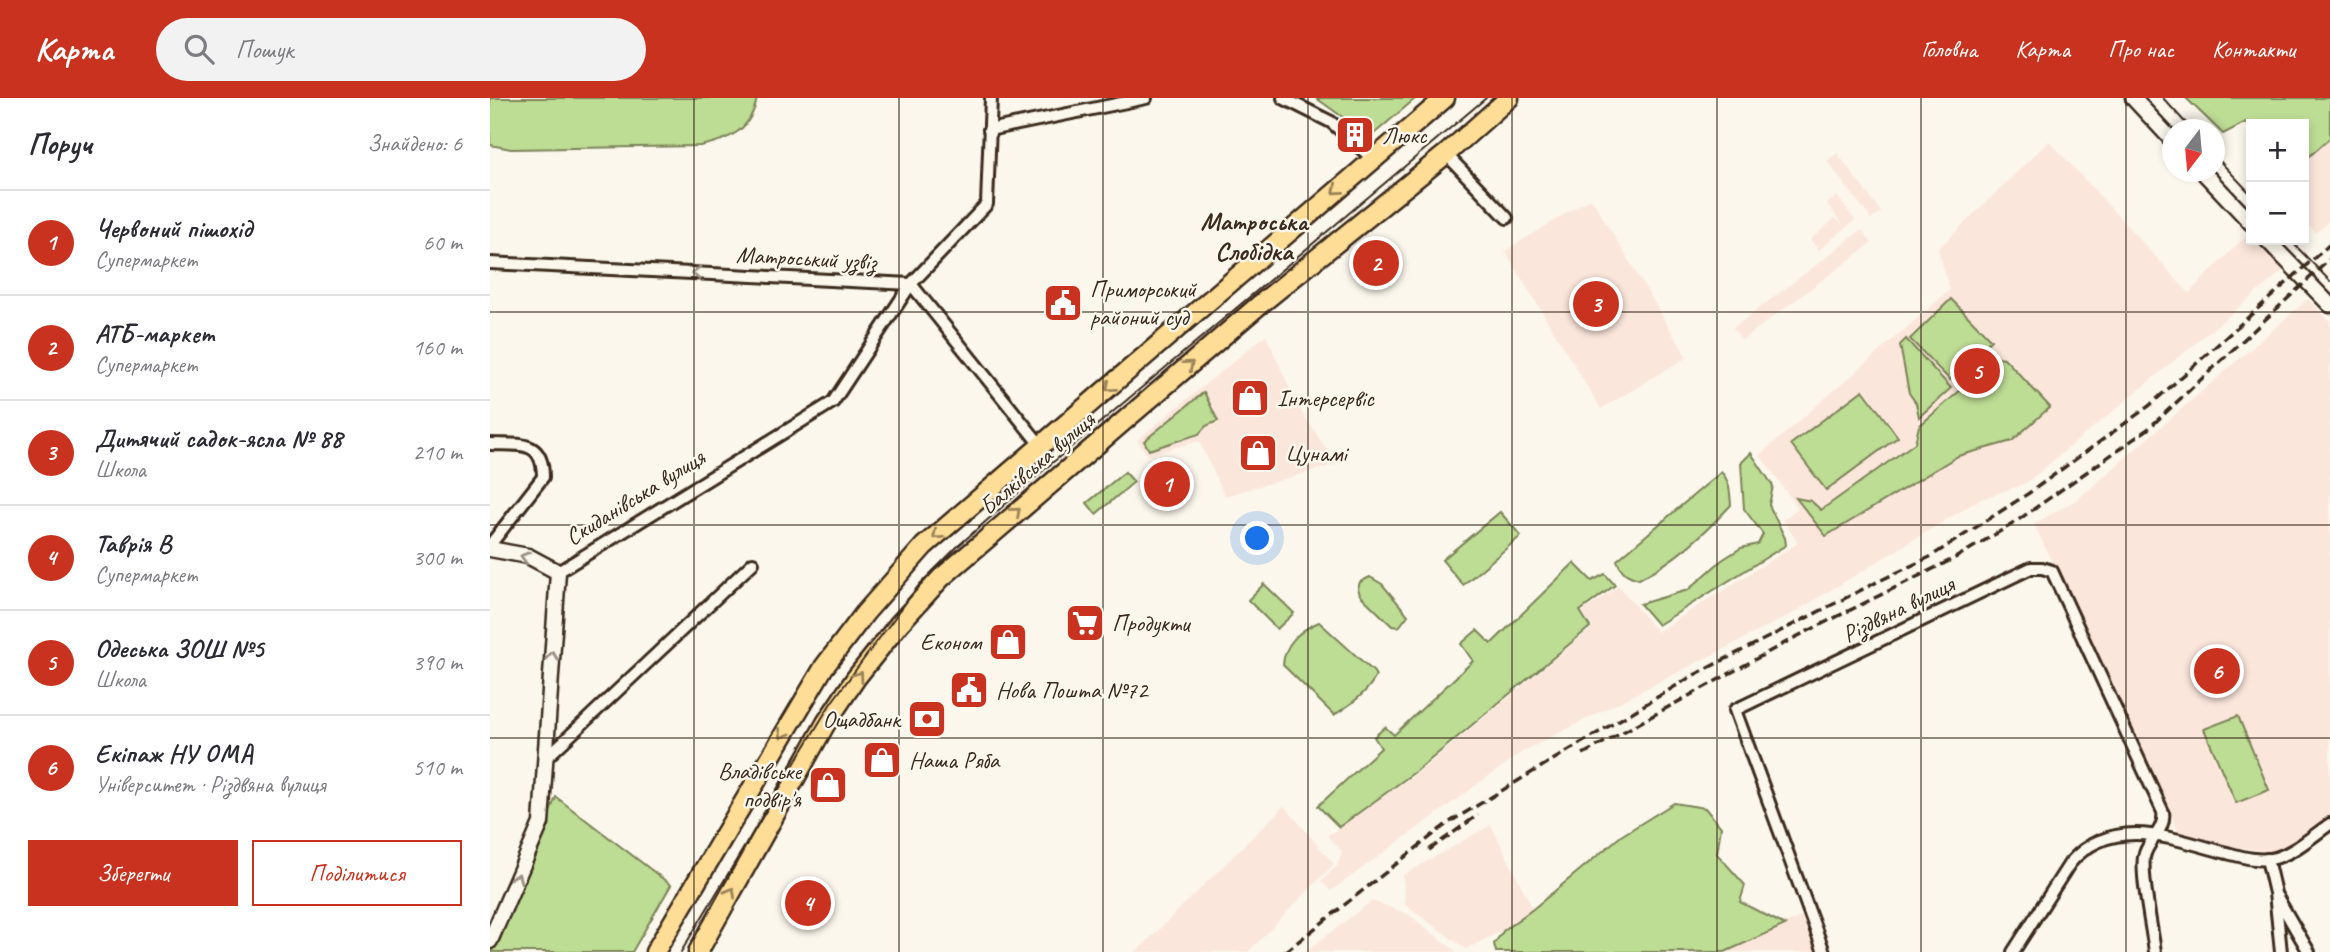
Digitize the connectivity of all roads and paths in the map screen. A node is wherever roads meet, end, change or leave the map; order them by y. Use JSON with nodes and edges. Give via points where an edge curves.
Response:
{"nodes":[{"id":1,"x":991,"y":98,"type":"edge"},
{"id":2,"x":1146,"y":98,"type":"edge"},
{"id":3,"x":1283,"y":98,"type":"edge"},
{"id":4,"x":1445,"y":98,"type":"edge"},
{"id":5,"x":1509,"y":98,"type":"edge"},
{"id":6,"x":2133,"y":98,"type":"edge"},
{"id":7,"x":2162,"y":129,"type":"edge"},
{"id":8,"x":989,"y":130,"type":"junction"},
{"id":9,"x":1446,"y":154,"type":"junction"},
{"id":10,"x":1373,"y":159,"type":"junction"},
{"id":11,"x":2212,"y":182,"type":"edge"},
{"id":12,"x":1507,"y":218,"type":"dead end"},
{"id":13,"x":2246,"y":218,"type":"edge"},
{"id":14,"x":2272,"y":245,"type":"edge"},
{"id":15,"x":490,"y":263,"type":"edge"},
{"id":16,"x":911,"y":284,"type":"junction"},
{"id":17,"x":2330,"y":304,"type":"edge"},
{"id":18,"x":490,"y":444,"type":"edge"},
{"id":19,"x":1042,"y":447,"type":"junction"},
{"id":20,"x":490,"y":547,"type":"edge"},
{"id":21,"x":753,"y":563,"type":"dead end"},
{"id":22,"x":558,"y":572,"type":"junction"},
{"id":23,"x":545,"y":759,"type":"junction"},
{"id":24,"x":2330,"y":824,"type":"edge"},
{"id":25,"x":2157,"y":834,"type":"junction"},
{"id":26,"x":2267,"y":859,"type":"junction"},
{"id":27,"x":2275,"y":894,"type":"junction"},
{"id":28,"x":490,"y":941,"type":"edge"},
{"id":29,"x":655,"y":952,"type":"edge"},
{"id":30,"x":698,"y":952,"type":"edge"},
{"id":31,"x":1824,"y":952,"type":"edge"},
{"id":32,"x":2012,"y":952,"type":"edge"},
{"id":33,"x":2155,"y":952,"type":"edge"},
{"id":34,"x":2281,"y":952,"type":"edge"},
{"id":35,"x":2309,"y":952,"type":"edge"}],
"edges":[{"from":1,"to":8,"type":"street","name":"Скиданівська вулиця"},
{"from":2,"to":8,"type":"street"},
{"from":3,"to":10,"type":"street","via":[[1331,122]]},
{"from":4,"to":10,"type":"main road","name":"Балківська вулиця"},
{"from":5,"to":9,"type":"main road","name":"Балківська вулиця"},
{"from":6,"to":7,"type":"street"},
{"from":8,"to":16,"type":"street","name":"Скиданівська вулиця","via":[[987,204]]},
{"from":9,"to":12,"type":"street"},
{"from":30,"to":9,"type":"main road","name":"Балківська вулиця","one_way":true,"via":[[826,723],[856,678],[941,578],[1258,306]]},
{"from":10,"to":19,"type":"main road","name":"Балківська вулиця","one_way":true},
{"from":11,"to":13,"type":"street"},
{"from":14,"to":17,"type":"street"},
{"from":16,"to":15,"type":"street","name":"Матроський узвіз","one_way":true},
{"from":16,"to":19,"type":"street","name":"Матроський узвіз"},
{"from":16,"to":22,"type":"street","name":"Скиданівська вулиця","via":[[833,402]]},
{"from":18,"to":20,"type":"street","via":[[532,448],[540,454],[543,477]]},
{"from":19,"to":29,"type":"main road","name":"Балківська вулиця","one_way":true,"via":[[924,546],[865,612],[824,667]]},
{"from":22,"to":20,"type":"street","one_way":true,"via":[[528,556]]},
{"from":21,"to":23,"type":"street"},
{"from":23,"to":22,"type":"street","name":"Скиданівська вулиця","one_way":true},
{"from":28,"to":23,"type":"street","name":"Скиданівська вулиця","one_way":true,"via":[[541,823]]},
{"from":24,"to":26,"type":"street","via":[[2285,854]]},
{"from":25,"to":26,"type":"street","via":[[2244,858]]},
{"from":25,"to":31,"type":"street","name":"Різдвяна вулиця","via":[[2163,822],[2160,805],[2052,571],[2031,568],[1735,710]]},
{"from":25,"to":32,"type":"street","via":[[2112,836],[2078,854]]},
{"from":25,"to":33,"type":"street","via":[[2146,849],[2143,866]]},
{"from":26,"to":27,"type":"street"},
{"from":27,"to":34,"type":"street"},
{"from":27,"to":35,"type":"street"}]}
